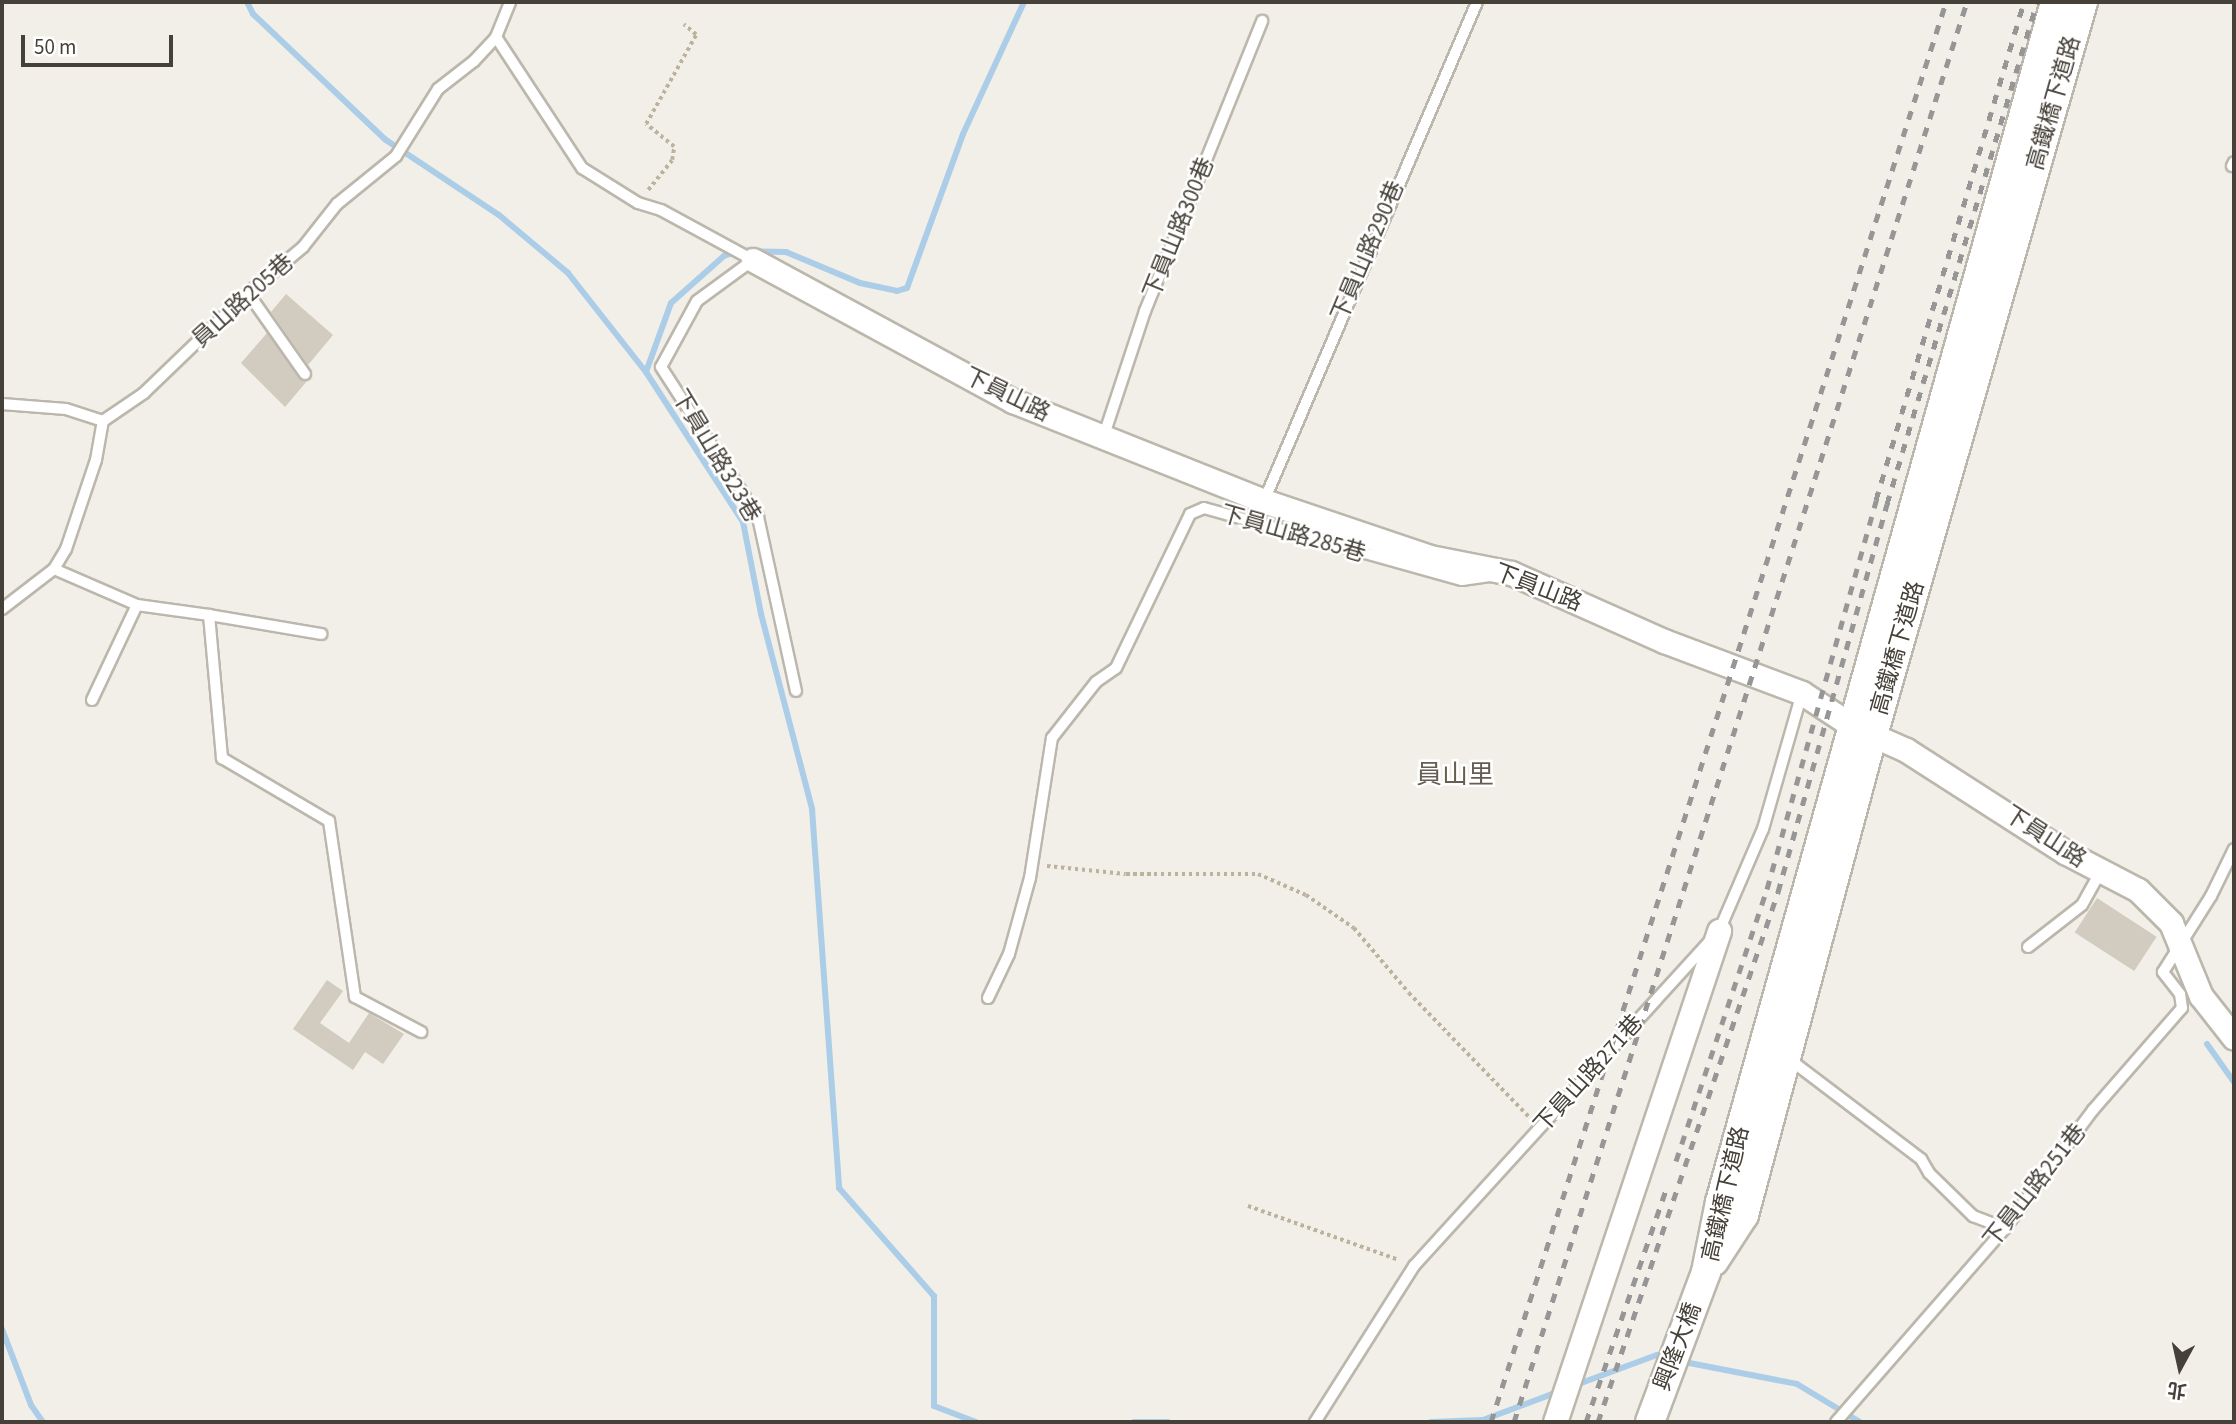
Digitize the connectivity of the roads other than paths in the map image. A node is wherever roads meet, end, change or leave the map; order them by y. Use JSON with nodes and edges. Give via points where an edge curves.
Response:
{"nodes":[{"id":1,"x":510,"y":2,"type":"edge"},
{"id":2,"x":1476,"y":2,"type":"edge"},
{"id":3,"x":2055,"y":2,"type":"edge"},
{"id":4,"x":2083,"y":2,"type":"edge"},
{"id":5,"x":1262,"y":21,"type":"dead end"},
{"id":6,"x":496,"y":37,"type":"junction"},
{"id":7,"x":753,"y":260,"type":"junction"},
{"id":8,"x":248,"y":293,"type":"junction"},
{"id":9,"x":305,"y":374,"type":"dead end"},
{"id":10,"x":2,"y":404,"type":"edge"},
{"id":11,"x":103,"y":421,"type":"junction"},
{"id":12,"x":1103,"y":438,"type":"junction"},
{"id":13,"x":1264,"y":501,"type":"junction"},
{"id":14,"x":54,"y":569,"type":"junction"},
{"id":15,"x":1511,"y":573,"type":"junction"},
{"id":16,"x":137,"y":606,"type":"junction"},
{"id":17,"x":2,"y":608,"type":"edge"},
{"id":18,"x":209,"y":615,"type":"junction"},
{"id":19,"x":321,"y":634,"type":"dead end"},
{"id":20,"x":796,"y":691,"type":"dead end"},
{"id":21,"x":1802,"y":693,"type":"junction"},
{"id":22,"x":92,"y":700,"type":"dead end"},
{"id":23,"x":1863,"y":731,"type":"junction"},
{"id":24,"x":2234,"y":849,"type":"edge"},
{"id":25,"x":2100,"y":872,"type":"junction"},
{"id":26,"x":1719,"y":931,"type":"junction"},
{"id":27,"x":2180,"y":941,"type":"junction"},
{"id":28,"x":2028,"y":947,"type":"dead end"},
{"id":29,"x":988,"y":998,"type":"dead end"},
{"id":30,"x":421,"y":1032,"type":"dead end"},
{"id":31,"x":2234,"y":1038,"type":"edge"},
{"id":32,"x":1797,"y":1065,"type":"dead end"},
{"id":33,"x":2005,"y":1228,"type":"junction"},
{"id":34,"x":1706,"y":1272,"type":"joint"},
{"id":35,"x":1838,"y":1421,"type":"edge"},
{"id":36,"x":1315,"y":1422,"type":"edge"},
{"id":37,"x":1555,"y":1422,"type":"edge"},
{"id":38,"x":1650,"y":1422,"type":"edge"}],
"edges":[{"from":1,"to":6,"type":"lane","name":"員山路205巷"},
{"from":2,"to":13,"type":"lane","name":"下員山路290巷"},
{"from":3,"to":23,"type":"street","name":"高鐵橋下道路"},
{"from":4,"to":23,"type":"street","name":"高鐵橋下道路"},
{"from":5,"to":12,"type":"lane","name":"下員山路300巷","via":[[1145,311]]},
{"from":6,"to":7,"type":"lane","via":[[582,168],[638,203],[661,210]]},
{"from":6,"to":8,"type":"lane","name":"員山路205巷","via":[[438,89],[396,156],[338,204],[303,247]]},
{"from":7,"to":12,"type":"street","name":"下員山路","via":[[1013,401]]},
{"from":7,"to":20,"type":"lane","name":"下員山路323巷","via":[[696,301],[661,367],[758,517]]},
{"from":8,"to":9,"type":"lane"},
{"from":8,"to":11,"type":"lane","name":"員山路205巷","via":[[144,393]]},
{"from":10,"to":11,"type":"lane","via":[[66,409]]},
{"from":11,"to":14,"type":"lane","via":[[79,512]]},
{"from":12,"to":13,"type":"street","name":"下員山路"},
{"from":13,"to":15,"type":"street","name":"下員山路","via":[[1430,557]]},
{"from":14,"to":16,"type":"lane"},
{"from":14,"to":17,"type":"lane"},
{"from":15,"to":21,"type":"street","name":"下員山路","via":[[1664,641]]},
{"from":15,"to":29,"type":"lane","name":"下員山路285巷","via":[[1462,580],[1204,508],[1190,514],[1116,668],[1096,682],[1052,738],[1031,865],[1009,954]]},
{"from":16,"to":18,"type":"lane"},
{"from":16,"to":22,"type":"lane"},
{"from":18,"to":19,"type":"lane"},
{"from":18,"to":30,"type":"lane","via":[[222,758],[329,821],[355,997]]},
{"from":21,"to":23,"type":"street","name":"下員山路"},
{"from":21,"to":26,"type":"lane","name":"下員山路271巷","via":[[1763,828]]},
{"from":23,"to":25,"type":"street","name":"下員山路","via":[[1981,795]]},
{"from":23,"to":34,"type":"street","name":"高鐵橋下道路","via":[[1744,1214]]},
{"from":24,"to":27,"type":"lane","via":[[2211,896]]},
{"from":25,"to":27,"type":"street","name":"下員山路","via":[[2147,898],[2171,923]]},
{"from":25,"to":28,"type":"lane","via":[[2082,905]]},
{"from":26,"to":36,"type":"lane","name":"下員山路271巷","via":[[1414,1266]]},
{"from":26,"to":37,"type":"street"},
{"from":27,"to":31,"type":"street","name":"下員山路","via":[[2201,996]]},
{"from":27,"to":33,"type":"lane","name":"下員山路251巷","via":[[2163,972],[2180,994],[2182,1008],[2093,1110]]},
{"from":32,"to":33,"type":"lane","via":[[1922,1159],[1929,1173],[1973,1216]]},
{"from":33,"to":35,"type":"lane","name":"下員山路251巷"},
{"from":34,"to":38,"type":"street","name":"興隆大橋"}]}
